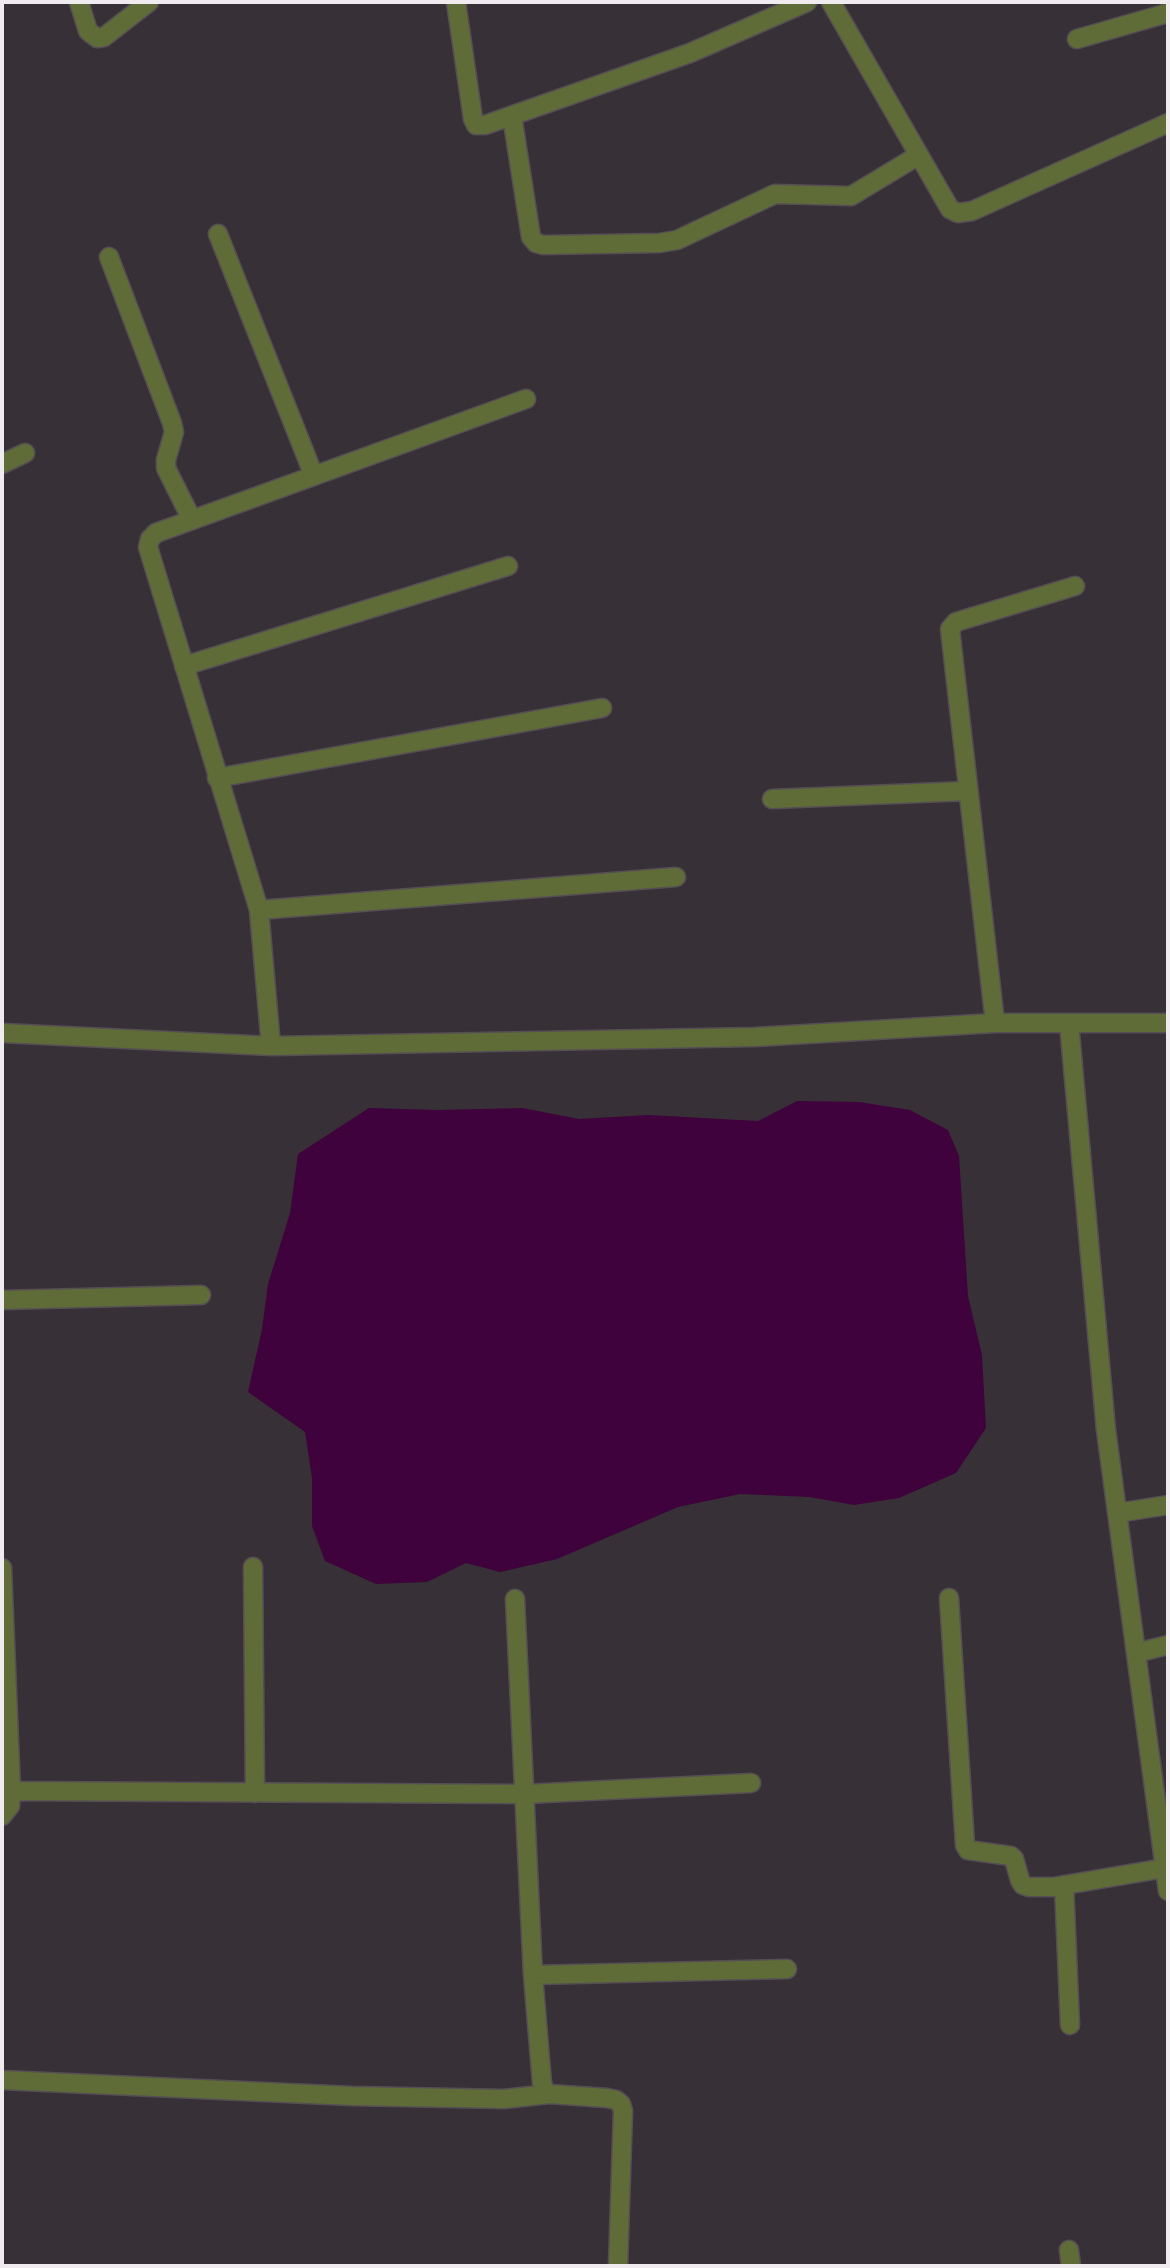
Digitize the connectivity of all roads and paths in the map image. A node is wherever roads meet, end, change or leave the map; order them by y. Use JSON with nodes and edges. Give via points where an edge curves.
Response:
{"nodes":[{"id":1,"x":79,"y":2,"type":"edge"},
{"id":2,"x":149,"y":2,"type":"edge"},
{"id":3,"x":456,"y":2,"type":"edge"},
{"id":4,"x":807,"y":2,"type":"edge"},
{"id":5,"x":831,"y":2,"type":"edge"},
{"id":6,"x":1168,"y":13,"type":"edge"},
{"id":7,"x":1077,"y":39,"type":"dead end"},
{"id":8,"x":512,"y":116,"type":"junction"},
{"id":9,"x":1168,"y":123,"type":"edge"},
{"id":10,"x":919,"y":155,"type":"junction"},
{"id":11,"x":218,"y":233,"type":"dead end"},
{"id":12,"x":108,"y":257,"type":"dead end"},
{"id":13,"x":526,"y":399,"type":"dead end"},
{"id":14,"x":25,"y":453,"type":"dead end"},
{"id":15,"x":2,"y":464,"type":"edge"},
{"id":16,"x":314,"y":476,"type":"junction"},
{"id":17,"x":192,"y":520,"type":"junction"},
{"id":18,"x":508,"y":566,"type":"dead end"},
{"id":19,"x":1075,"y":586,"type":"dead end"},
{"id":20,"x":184,"y":666,"type":"junction"},
{"id":21,"x":602,"y":708,"type":"dead end"},
{"id":22,"x":217,"y":778,"type":"junction"},
{"id":23,"x":968,"y":791,"type":"junction"},
{"id":24,"x":772,"y":799,"type":"dead end"},
{"id":25,"x":676,"y":877,"type":"dead end"},
{"id":26,"x":259,"y":910,"type":"junction"},
{"id":27,"x":995,"y":1023,"type":"junction"},
{"id":28,"x":1069,"y":1023,"type":"junction"},
{"id":29,"x":1168,"y":1023,"type":"edge"},
{"id":30,"x":2,"y":1033,"type":"edge"},
{"id":31,"x":271,"y":1046,"type":"junction"},
{"id":32,"x":201,"y":1295,"type":"dead end"},
{"id":33,"x":2,"y":1300,"type":"edge"},
{"id":34,"x":1168,"y":1505,"type":"edge"},
{"id":35,"x":1117,"y":1513,"type":"junction"},
{"id":36,"x":253,"y":1567,"type":"dead end"},
{"id":37,"x":2,"y":1568,"type":"edge"},
{"id":38,"x":949,"y":1598,"type":"dead end"},
{"id":39,"x":515,"y":1599,"type":"dead end"},
{"id":40,"x":1168,"y":1645,"type":"edge"},
{"id":41,"x":1136,"y":1653,"type":"junction"},
{"id":42,"x":751,"y":1783,"type":"dead end"},
{"id":43,"x":11,"y":1791,"type":"junction"},
{"id":44,"x":255,"y":1793,"type":"junction"},
{"id":45,"x":525,"y":1794,"type":"junction"},
{"id":46,"x":1163,"y":1807,"type":"edge"},
{"id":47,"x":2,"y":1815,"type":"edge"},
{"id":48,"x":1165,"y":1868,"type":"junction"},
{"id":49,"x":1064,"y":1885,"type":"junction"},
{"id":50,"x":1168,"y":1891,"type":"edge"},
{"id":51,"x":787,"y":1969,"type":"dead end"},
{"id":52,"x":533,"y":1975,"type":"junction"},
{"id":53,"x":1070,"y":2025,"type":"dead end"},
{"id":54,"x":2,"y":2080,"type":"edge"},
{"id":55,"x":549,"y":2094,"type":"junction"},
{"id":56,"x":618,"y":2266,"type":"edge"}],
"edges":[{"from":1,"to":2,"type":"street","via":[[89,31],[97,38]]},
{"from":3,"to":8,"type":"street","via":[[473,119],[476,125],[485,125]]},
{"from":4,"to":8,"type":"street","via":[[690,53]]},
{"from":5,"to":10,"type":"street"},
{"from":6,"to":7,"type":"street"},
{"from":8,"to":10,"type":"street","via":[[531,237],[544,245],[677,240],[775,194],[850,196]]},
{"from":9,"to":10,"type":"street","via":[[972,211],[958,213],[950,209]]},
{"from":11,"to":16,"type":"street"},
{"from":12,"to":17,"type":"street","via":[[172,423],[166,468]]},
{"from":13,"to":16,"type":"street"},
{"from":14,"to":15,"type":"street"},
{"from":16,"to":17,"type":"street"},
{"from":17,"to":20,"type":"street","via":[[156,533],[148,547]]},
{"from":18,"to":20,"type":"street"},
{"from":19,"to":23,"type":"street","via":[[957,622],[950,629]]},
{"from":20,"to":22,"type":"street"},
{"from":21,"to":22,"type":"street"},
{"from":22,"to":26,"type":"street"},
{"from":23,"to":24,"type":"street"},
{"from":23,"to":27,"type":"street"},
{"from":25,"to":26,"type":"street"},
{"from":26,"to":31,"type":"street"},
{"from":27,"to":28,"type":"street"},
{"from":27,"to":31,"type":"street","via":[[755,1037]]},
{"from":28,"to":29,"type":"street"},
{"from":28,"to":35,"type":"street"},
{"from":30,"to":31,"type":"street"},
{"from":32,"to":33,"type":"street"},
{"from":34,"to":35,"type":"street"},
{"from":35,"to":41,"type":"street"},
{"from":36,"to":44,"type":"street"},
{"from":37,"to":43,"type":"street"},
{"from":38,"to":49,"type":"street","via":[[965,1845],[974,1852],[1011,1856],[1023,1885]]},
{"from":39,"to":45,"type":"street"},
{"from":40,"to":41,"type":"street"},
{"from":41,"to":46,"type":"street"},
{"from":42,"to":45,"type":"street"},
{"from":43,"to":44,"type":"street"},
{"from":43,"to":47,"type":"street","via":[[10,1806]]},
{"from":44,"to":45,"type":"street"},
{"from":45,"to":52,"type":"street"},
{"from":46,"to":48,"type":"street"},
{"from":48,"to":49,"type":"street"},
{"from":48,"to":50,"type":"street"},
{"from":49,"to":53,"type":"street"},
{"from":51,"to":52,"type":"street"},
{"from":52,"to":55,"type":"street","via":[[542,2084]]},
{"from":54,"to":55,"type":"street","via":[[352,2096],[504,2099]]},
{"from":55,"to":56,"type":"street","via":[[607,2098],[621,2104]]}]}
